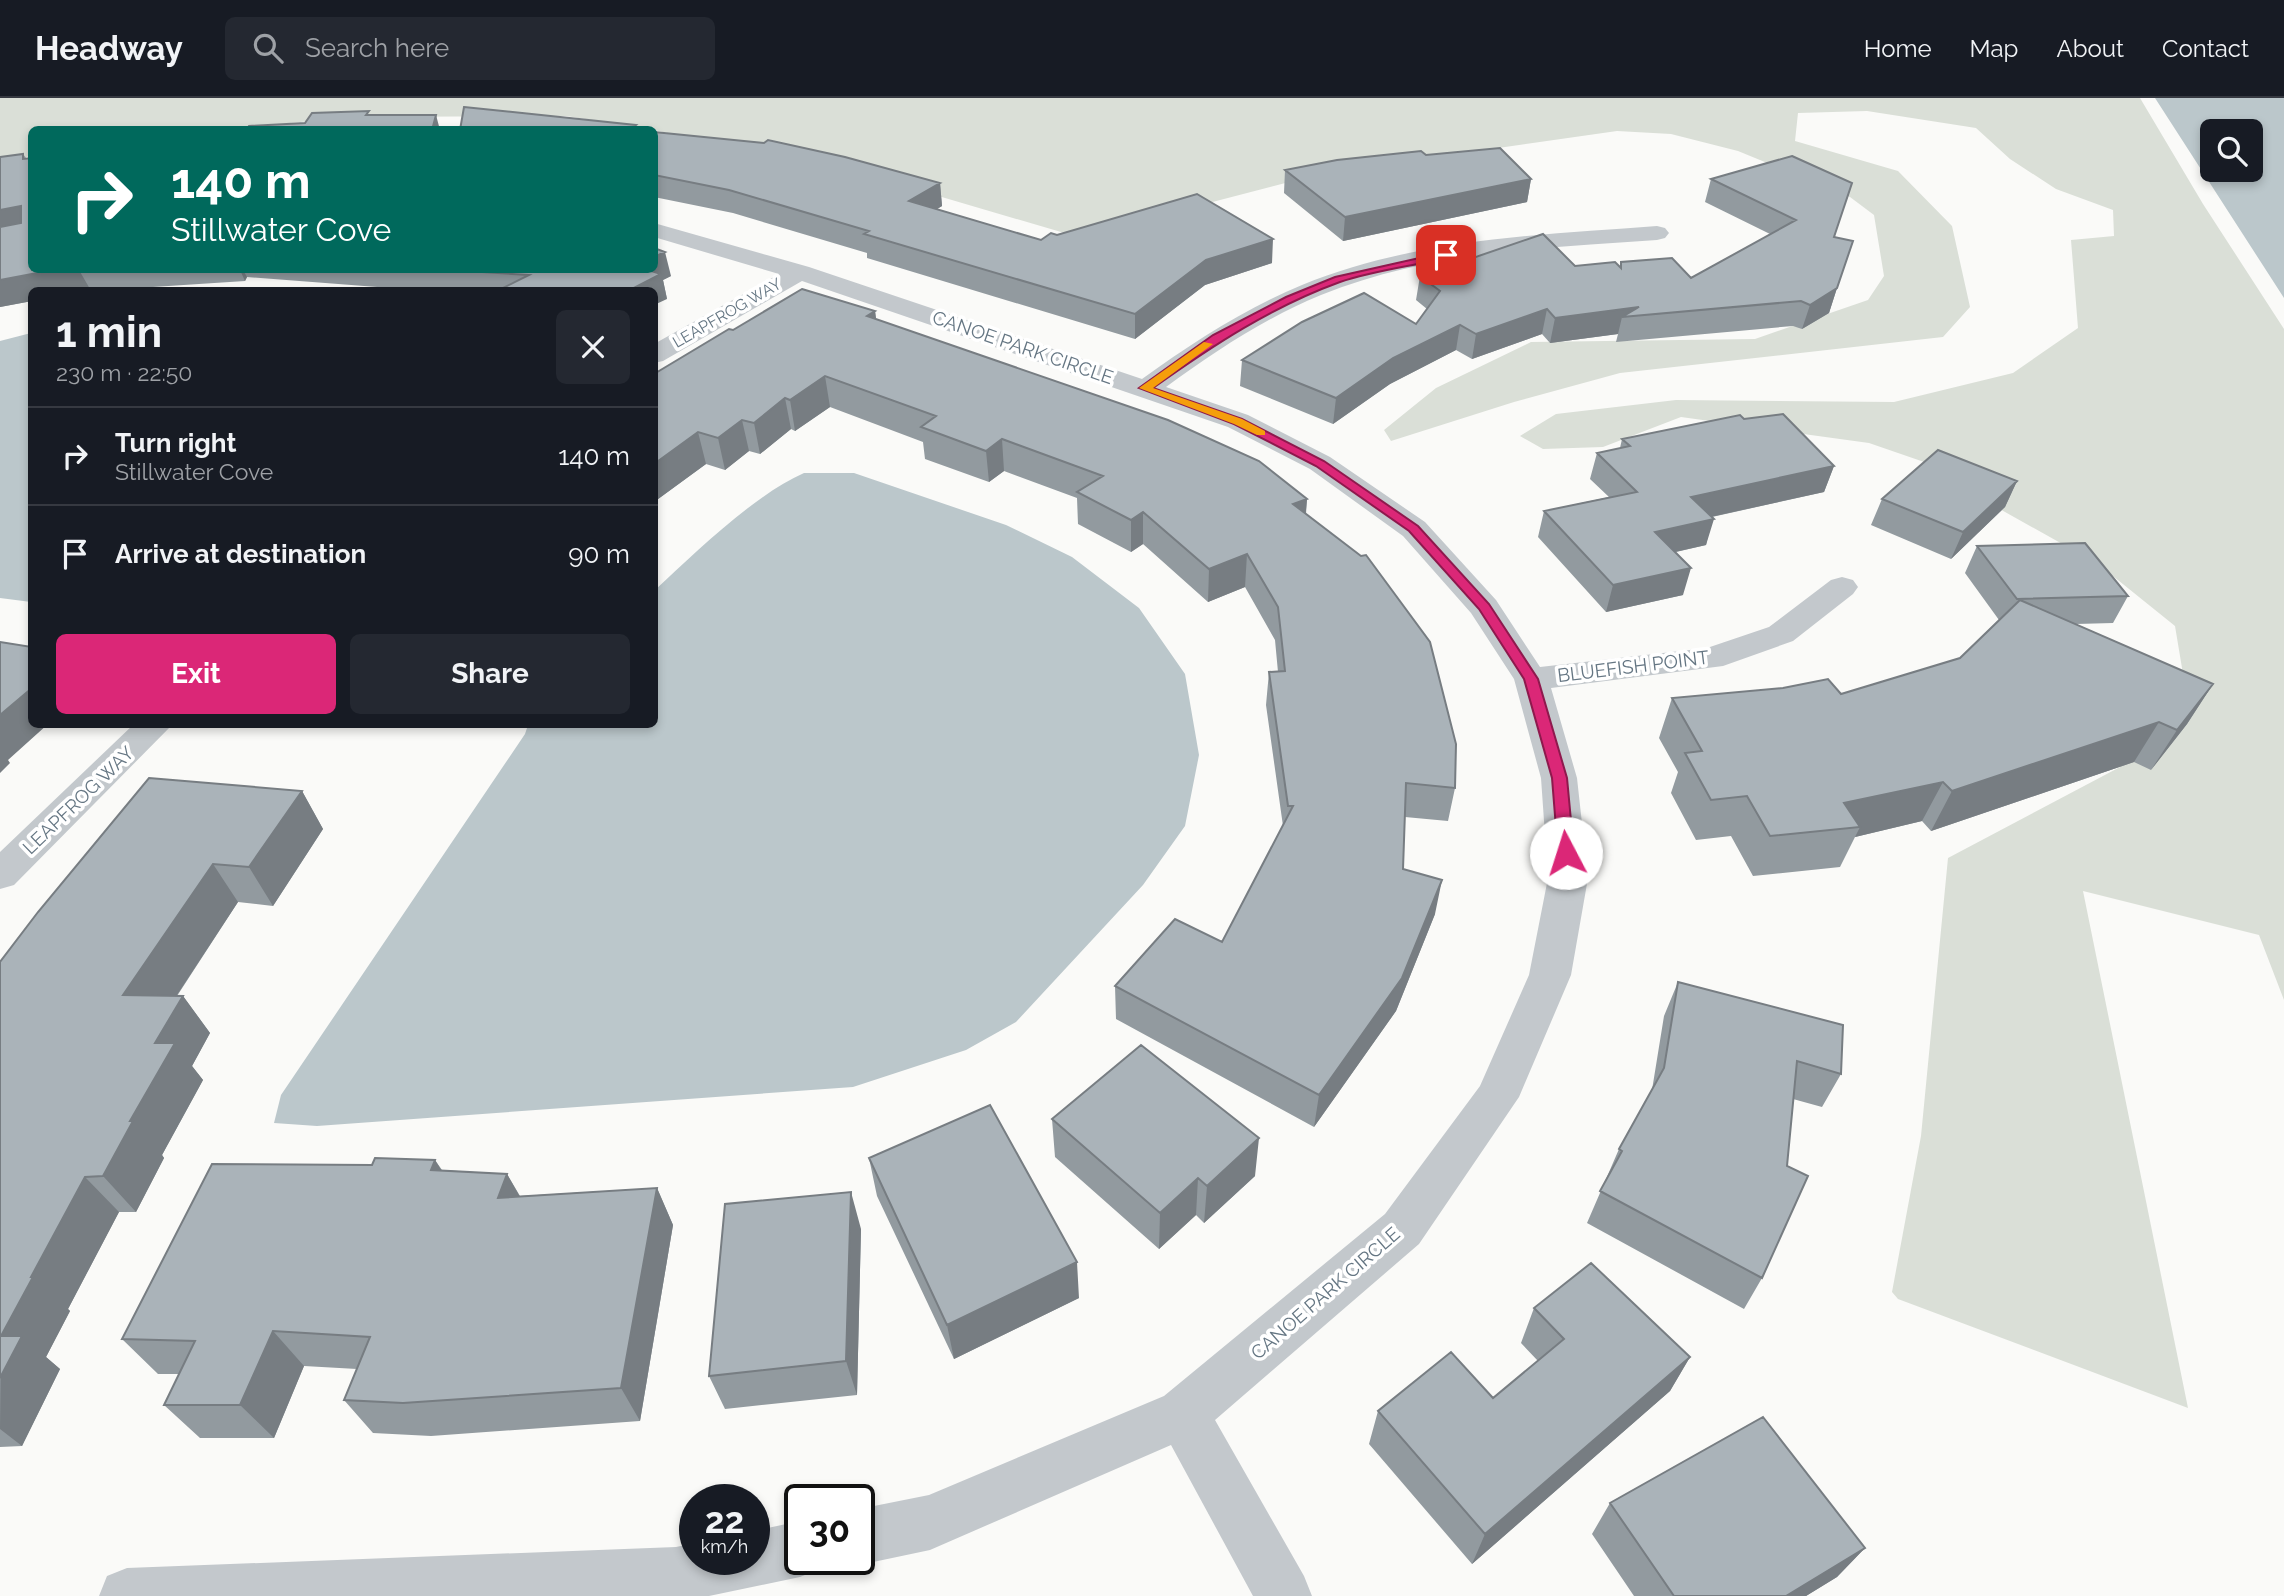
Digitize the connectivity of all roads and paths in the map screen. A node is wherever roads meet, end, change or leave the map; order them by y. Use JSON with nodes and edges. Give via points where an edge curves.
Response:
{"nodes":[{"id":1,"x":658,"y":231,"type":"edge"},
{"id":2,"x":1657,"y":233,"type":"dead end"},
{"id":3,"x":800,"y":272,"type":"junction"},
{"id":4,"x":658,"y":353,"type":"edge"},
{"id":5,"x":1145,"y":388,"type":"junction"},
{"id":6,"x":1842,"y":587,"type":"dead end"},
{"id":7,"x":1531,"y":679,"type":"junction"},
{"id":8,"x":152,"y":728,"type":"edge"},
{"id":9,"x":0,"y":875,"type":"edge"},
{"id":10,"x":1183,"y":1414,"type":"junction"},
{"id":11,"x":875,"y":1534,"type":"edge"},
{"id":12,"x":679,"y":1574,"type":"edge"},
{"id":13,"x":127,"y":1596,"type":"edge"},
{"id":14,"x":1284,"y":1596,"type":"edge"}],
"edges":[{"from":1,"to":3,"type":"street","name":"CANOE PARK CIRCLE"},
{"from":2,"to":5,"type":"street","via":[[1501,244],[1339,279],[1217,337]]},
{"from":3,"to":4,"type":"street","name":"LEAPFROG WAY"},
{"from":3,"to":5,"type":"street","name":"CANOE PARK CIRCLE"},
{"from":5,"to":7,"type":"street","name":"CANOE PARK CIRCLE","via":[[1238,421],[1308,457],[1414,529],[1484,607]]},
{"from":6,"to":7,"type":"street","name":"BLUEFISH POINT","via":[[1781,635],[1711,658]]},
{"from":7,"to":10,"type":"street","name":"CANOE PARK CIRCLE","via":[[1559,778],[1568,878],[1550,975],[1497,1097],[1402,1229]]},
{"from":8,"to":9,"type":"street","name":"LEAPFROG WAY"},
{"from":10,"to":11,"type":"street","name":"CANOE PARK CIRCLE","via":[[930,1522]]},
{"from":10,"to":14,"type":"street"},
{"from":12,"to":13,"type":"street"}]}
